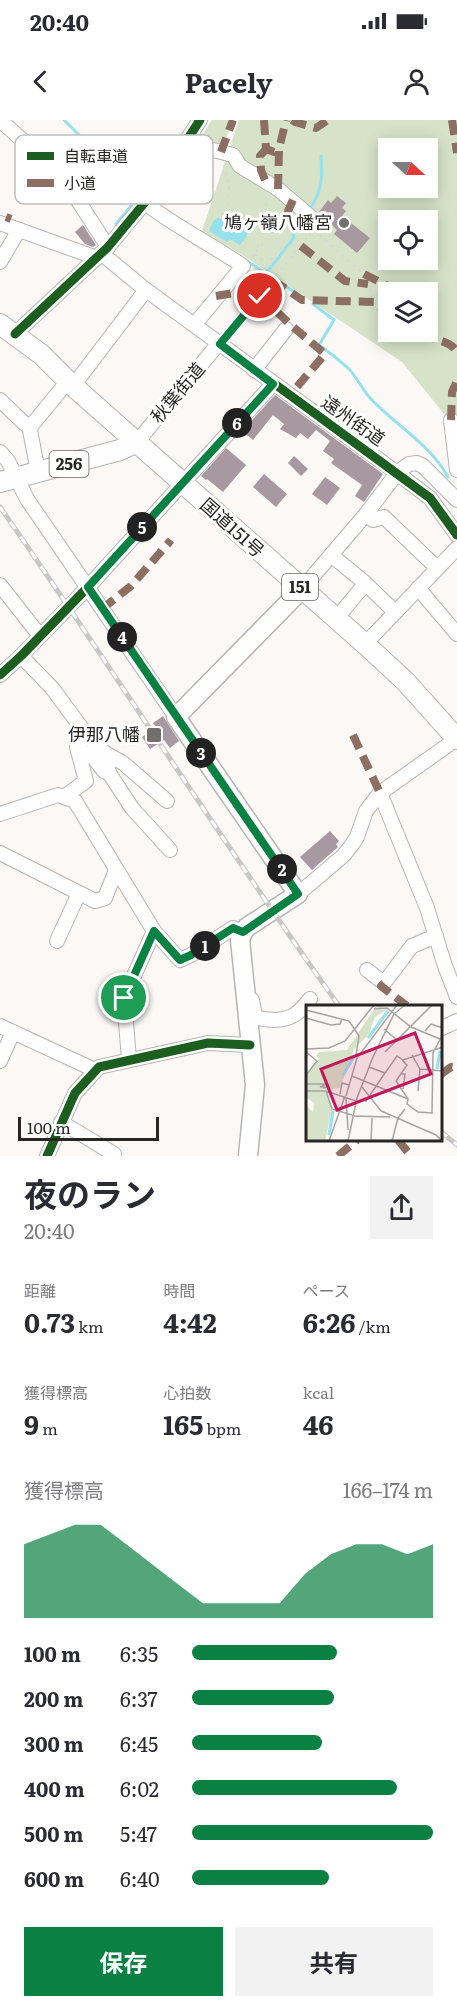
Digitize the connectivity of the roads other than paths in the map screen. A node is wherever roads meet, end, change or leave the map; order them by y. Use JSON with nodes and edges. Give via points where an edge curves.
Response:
{"nodes":[{"id":1,"x":0,"y":120,"type":"edge"},
{"id":2,"x":200,"y":120,"type":"edge"},
{"id":3,"x":17,"y":135,"type":"edge"},
{"id":4,"x":190,"y":135,"type":"edge"},
{"id":5,"x":213,"y":150,"type":"edge"},
{"id":6,"x":77,"y":204,"type":"edge"},
{"id":7,"x":144,"y":204,"type":"edge"},
{"id":8,"x":146,"y":204,"type":"edge"},
{"id":9,"x":0,"y":223,"type":"edge"},
{"id":10,"x":315,"y":229,"type":"road end"},
{"id":11,"x":19,"y":230,"type":"junction"},
{"id":12,"x":102,"y":253,"type":"junction"},
{"id":13,"x":0,"y":262,"type":"edge"},
{"id":14,"x":146,"y":290,"type":"junction"},
{"id":15,"x":195,"y":324,"type":"junction"},
{"id":16,"x":7,"y":329,"type":"edge"},
{"id":17,"x":286,"y":329,"type":"dead end"},
{"id":18,"x":220,"y":343,"type":"junction"},
{"id":19,"x":254,"y":370,"type":"junction"},
{"id":20,"x":70,"y":384,"type":"junction"},
{"id":21,"x":273,"y":384,"type":"junction"},
{"id":22,"x":2,"y":407,"type":"edge"},
{"id":23,"x":451,"y":420,"type":"dead end"},
{"id":24,"x":28,"y":425,"type":"junction"},
{"id":25,"x":136,"y":442,"type":"junction"},
{"id":26,"x":0,"y":452,"type":"edge"},
{"id":27,"x":457,"y":470,"type":"edge"},
{"id":28,"x":38,"y":472,"type":"junction"},
{"id":29,"x":397,"y":472,"type":"junction"},
{"id":30,"x":8,"y":480,"type":"edge"},
{"id":31,"x":182,"y":483,"type":"junction"},
{"id":32,"x":457,"y":500,"type":"edge"},
{"id":33,"x":366,"y":514,"type":"junction"},
{"id":34,"x":457,"y":535,"type":"edge"},
{"id":35,"x":457,"y":548,"type":"edge"},
{"id":36,"x":331,"y":555,"type":"junction"},
{"id":37,"x":437,"y":568,"type":"junction"},
{"id":38,"x":365,"y":584,"type":"junction"},
{"id":39,"x":0,"y":585,"type":"edge"},
{"id":40,"x":88,"y":587,"type":"junction"},
{"id":41,"x":418,"y":588,"type":"junction"},
{"id":42,"x":302,"y":589,"type":"junction"},
{"id":43,"x":394,"y":612,"type":"junction"},
{"id":44,"x":336,"y":619,"type":"junction"},
{"id":45,"x":454,"y":626,"type":"edge"},
{"id":46,"x":40,"y":636,"type":"junction"},
{"id":47,"x":365,"y":644,"type":"junction"},
{"id":48,"x":21,"y":657,"type":"junction"},
{"id":49,"x":0,"y":675,"type":"edge"},
{"id":50,"x":176,"y":717,"type":"junction"},
{"id":51,"x":89,"y":738,"type":"junction"},
{"id":52,"x":456,"y":738,"type":"edge"},
{"id":53,"x":78,"y":749,"type":"junction"},
{"id":54,"x":105,"y":753,"type":"junction"},
{"id":55,"x":109,"y":773,"type":"junction"},
{"id":56,"x":380,"y":793,"type":"junction"},
{"id":57,"x":64,"y":797,"type":"junction"},
{"id":58,"x":167,"y":801,"type":"dead end"},
{"id":59,"x":0,"y":814,"type":"edge"},
{"id":60,"x":170,"y":850,"type":"dead end"},
{"id":61,"x":0,"y":853,"type":"edge"},
{"id":62,"x":116,"y":870,"type":"junction"},
{"id":63,"x":79,"y":893,"type":"junction"},
{"id":64,"x":298,"y":894,"type":"junction"},
{"id":65,"x":154,"y":931,"type":"junction"},
{"id":66,"x":243,"y":932,"type":"junction"},
{"id":67,"x":436,"y":936,"type":"junction"},
{"id":68,"x":57,"y":941,"type":"dead end"},
{"id":69,"x":451,"y":964,"type":"edge"},
{"id":70,"x":367,"y":970,"type":"dead end"},
{"id":71,"x":242,"y":975,"type":"junction"},
{"id":72,"x":457,"y":997,"type":"edge"},
{"id":73,"x":310,"y":999,"type":"dead end"},
{"id":74,"x":457,"y":1021,"type":"edge"},
{"id":75,"x":442,"y":1028,"type":"edge"},
{"id":76,"x":6,"y":1029,"type":"edge"},
{"id":77,"x":250,"y":1045,"type":"junction"},
{"id":78,"x":129,"y":1059,"type":"junction"},
{"id":79,"x":0,"y":1061,"type":"edge"},
{"id":80,"x":95,"y":1070,"type":"junction"},
{"id":81,"x":61,"y":1122,"type":"junction"},
{"id":82,"x":47,"y":1156,"type":"edge"},
{"id":83,"x":113,"y":1156,"type":"edge"},
{"id":84,"x":248,"y":1156,"type":"edge"}],
"edges":[{"from":1,"to":3,"type":"street","name":"遠州街道"},
{"from":2,"to":4,"type":"street"},
{"from":5,"to":10,"type":"street","via":[[233,155],[240,165],[293,200]]},
{"from":6,"to":12,"type":"street","name":"遠州街道"},
{"from":7,"to":12,"type":"street"},
{"from":8,"to":15,"type":"street","via":[[243,266]]},
{"from":9,"to":11,"type":"street","name":"遠州街道"},
{"from":11,"to":12,"type":"street","name":"遠州街道"},
{"from":11,"to":13,"type":"street"},
{"from":12,"to":14,"type":"street","name":"遠州街道"},
{"from":12,"to":16,"type":"street"},
{"from":14,"to":15,"type":"street","name":"遠州街道"},
{"from":14,"to":20,"type":"street"},
{"from":15,"to":18,"type":"street","name":"遠州街道"},
{"from":16,"to":20,"type":"highway","name":"国道151号","number":"151","via":[[42,355]]},
{"from":17,"to":19,"type":"street"},
{"from":18,"to":19,"type":"street","name":"遠州街道"},
{"from":18,"to":25,"type":"street","name":"秋葉街道"},
{"from":19,"to":21,"type":"street","name":"遠州街道"},
{"from":20,"to":24,"type":"street"},
{"from":20,"to":25,"type":"highway","name":"国道151号","number":"151"},
{"from":21,"to":29,"type":"street","name":"遠州街道"},
{"from":21,"to":31,"type":"street"},
{"from":22,"to":24,"type":"street"},
{"from":23,"to":27,"type":"street"},
{"from":24,"to":28,"type":"street"},
{"from":25,"to":28,"type":"highway","number":"256"},
{"from":25,"to":31,"type":"highway","name":"国道151号","number":"151"},
{"from":26,"to":30,"type":"street","via":[[8,461]]},
{"from":28,"to":30,"type":"highway","number":"256"},
{"from":29,"to":32,"type":"street","via":[[417,463]]},
{"from":29,"to":33,"type":"street"},
{"from":29,"to":34,"type":"street","name":"遠州街道","via":[[430,498]]},
{"from":30,"to":40,"type":"street","via":[[27,499]]},
{"from":31,"to":40,"type":"street"},
{"from":31,"to":42,"type":"highway","name":"国道151号","number":"151"},
{"from":33,"to":36,"type":"street"},
{"from":33,"to":37,"type":"street","via":[[374,520],[384,517]]},
{"from":35,"to":37,"type":"street"},
{"from":36,"to":38,"type":"street"},
{"from":36,"to":42,"type":"street"},
{"from":37,"to":41,"type":"street"},
{"from":38,"to":43,"type":"street"},
{"from":38,"to":44,"type":"street"},
{"from":39,"to":46,"type":"street"},
{"from":40,"to":46,"type":"street"},
{"from":40,"to":50,"type":"street"},
{"from":41,"to":43,"type":"street"},
{"from":41,"to":45,"type":"street"},
{"from":42,"to":44,"type":"highway","name":"国道151号","number":"151"},
{"from":42,"to":50,"type":"main road"},
{"from":43,"to":47,"type":"street"},
{"from":44,"to":47,"type":"highway","name":"国道151号","number":"151"},
{"from":46,"to":48,"type":"street"},
{"from":47,"to":52,"type":"highway","name":"国道151号","number":"151","via":[[406,682]]},
{"from":48,"to":49,"type":"street"},
{"from":48,"to":51,"type":"street","via":[[52,688]]},
{"from":50,"to":64,"type":"main road"},
{"from":51,"to":53,"type":"street","via":[[79,742]]},
{"from":51,"to":54,"type":"street"},
{"from":52,"to":56,"type":"street"},
{"from":53,"to":55,"type":"street"},
{"from":53,"to":57,"type":"street","via":[[86,781]]},
{"from":54,"to":55,"type":"street"},
{"from":54,"to":58,"type":"street","via":[[123,763]]},
{"from":55,"to":60,"type":"street","via":[[132,808]]},
{"from":56,"to":64,"type":"street","via":[[343,856]]},
{"from":56,"to":67,"type":"street"},
{"from":57,"to":59,"type":"street","via":[[58,795]]},
{"from":57,"to":62,"type":"street","via":[[75,801]]},
{"from":61,"to":63,"type":"street"},
{"from":62,"to":63,"type":"street","via":[[105,898],[95,901]]},
{"from":62,"to":65,"type":"street"},
{"from":63,"to":68,"type":"street"},
{"from":64,"to":66,"type":"main road"},
{"from":65,"to":66,"type":"street","via":[[180,960],[233,928]]},
{"from":65,"to":78,"type":"street","via":[[124,998]]},
{"from":66,"to":71,"type":"main road"},
{"from":67,"to":69,"type":"street"},
{"from":67,"to":70,"type":"street","via":[[412,946],[384,983]]},
{"from":69,"to":72,"type":"street"},
{"from":71,"to":73,"type":"street","via":[[249,979],[255,1016],[260,1019],[284,1020],[295,1016]]},
{"from":71,"to":77,"type":"main road"},
{"from":74,"to":75,"type":"street"},
{"from":76,"to":79,"type":"street"},
{"from":76,"to":80,"type":"street"},
{"from":77,"to":78,"type":"street","via":[[208,1043]]},
{"from":77,"to":84,"type":"main road","via":[[255,1085]]},
{"from":78,"to":80,"type":"street"},
{"from":80,"to":81,"type":"street","via":[[75,1093]]},
{"from":81,"to":82,"type":"street"},
{"from":81,"to":83,"type":"street"}]}
